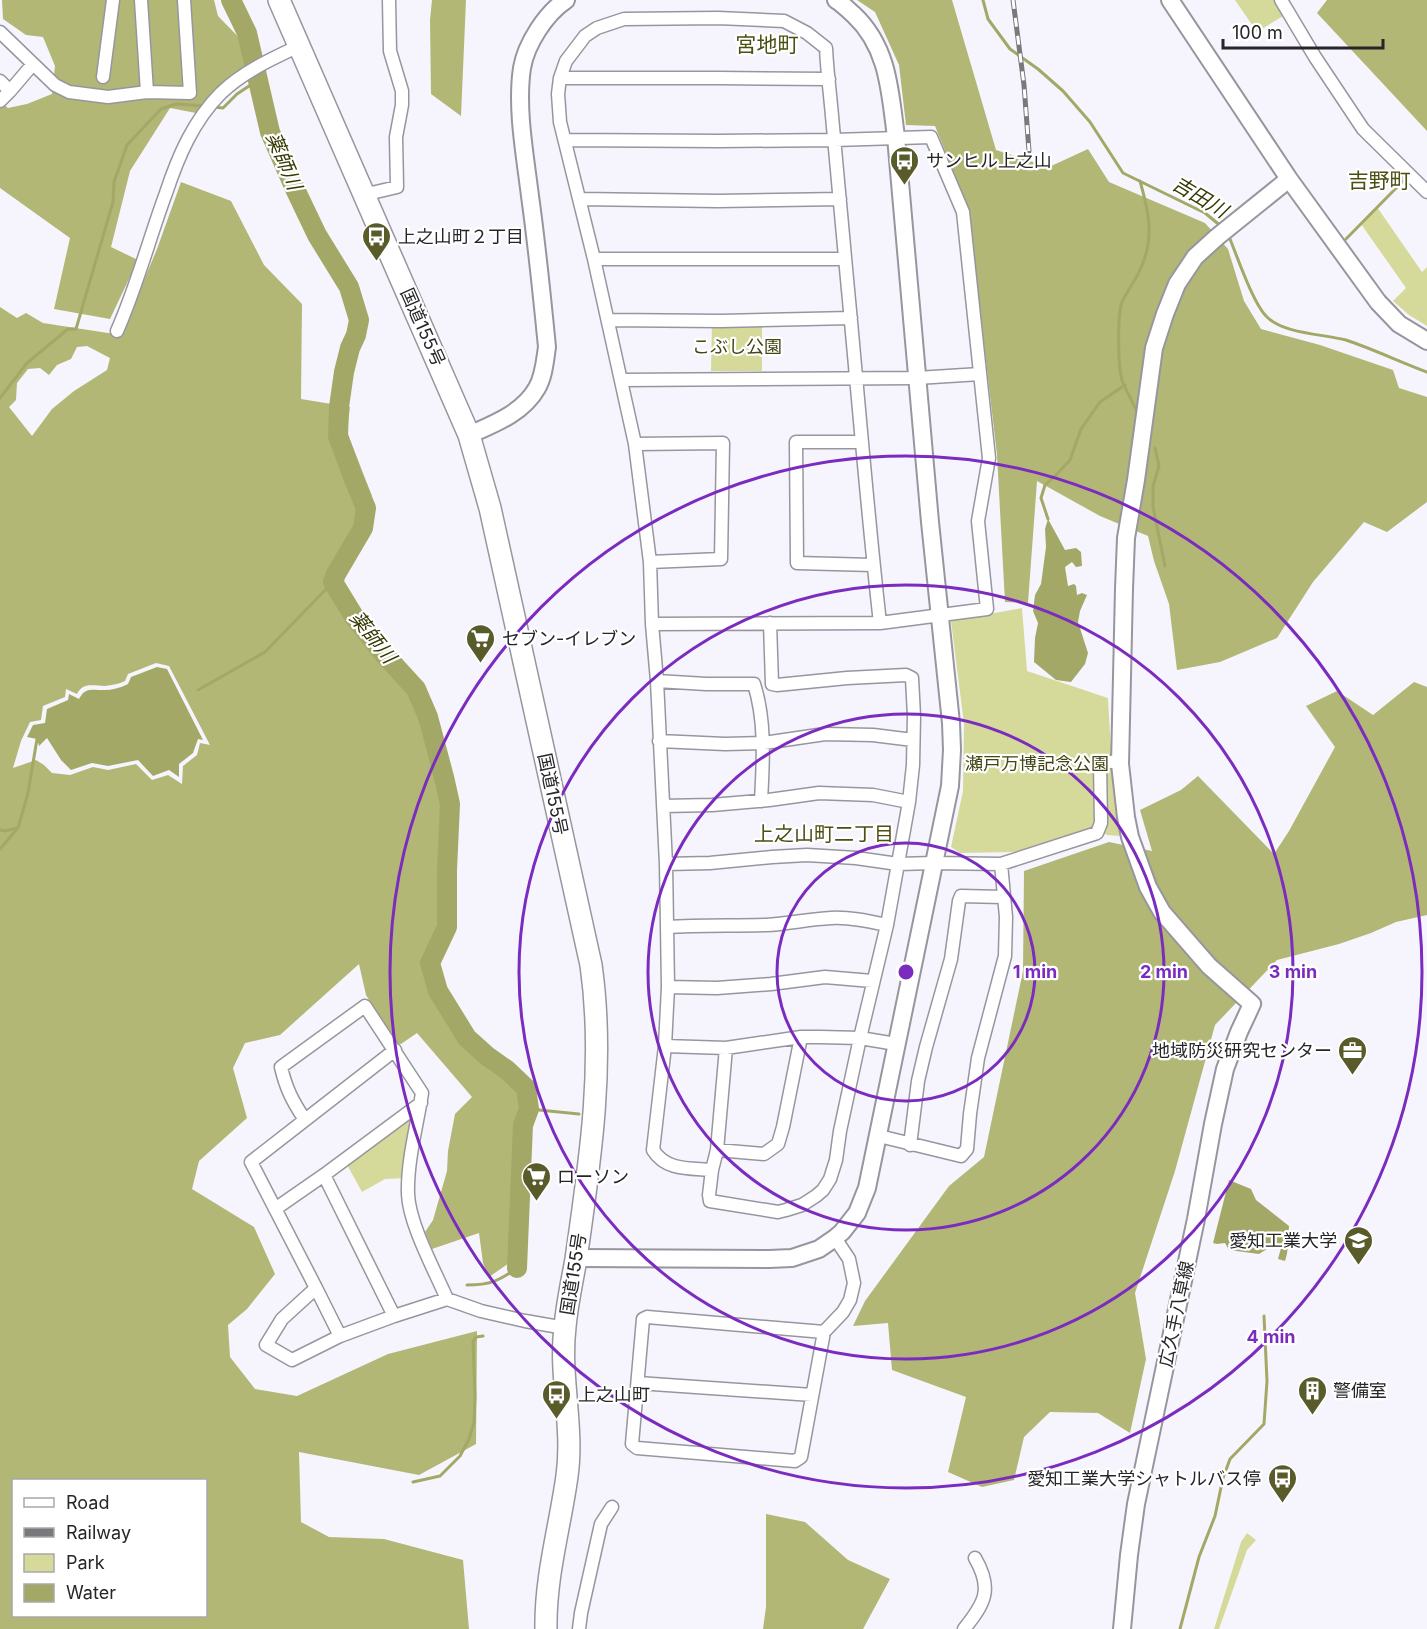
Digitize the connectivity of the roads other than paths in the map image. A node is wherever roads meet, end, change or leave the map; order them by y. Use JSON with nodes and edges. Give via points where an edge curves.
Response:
{"nodes":[{"id":1,"x":113,"y":0,"type":"edge"},
{"id":2,"x":141,"y":0,"type":"edge"},
{"id":3,"x":184,"y":0,"type":"edge"},
{"id":4,"x":389,"y":0,"type":"edge"},
{"id":5,"x":566,"y":0,"type":"edge"},
{"id":6,"x":836,"y":0,"type":"edge"},
{"id":7,"x":1170,"y":0,"type":"edge"},
{"id":8,"x":1281,"y":0,"type":"edge"},
{"id":9,"x":281,"y":1,"type":"edge"},
{"id":10,"x":0,"y":32,"type":"edge"},
{"id":11,"x":298,"y":46,"type":"junction"},
{"id":12,"x":33,"y":64,"type":"junction"},
{"id":13,"x":103,"y":77,"type":"dead end"},
{"id":14,"x":560,"y":78,"type":"junction"},
{"id":15,"x":829,"y":80,"type":"junction"},
{"id":16,"x":0,"y":81,"type":"edge"},
{"id":17,"x":10,"y":91,"type":"junction"},
{"id":18,"x":147,"y":92,"type":"junction"},
{"id":19,"x":0,"y":101,"type":"edge"},
{"id":20,"x":896,"y":137,"type":"junction"},
{"id":21,"x":565,"y":140,"type":"junction"},
{"id":22,"x":834,"y":140,"type":"junction"},
{"id":23,"x":1290,"y":179,"type":"junction"},
{"id":24,"x":1427,"y":192,"type":"edge"},
{"id":25,"x":363,"y":195,"type":"junction"},
{"id":26,"x":580,"y":199,"type":"junction"},
{"id":27,"x":840,"y":199,"type":"junction"},
{"id":28,"x":594,"y":259,"type":"junction"},
{"id":29,"x":845,"y":259,"type":"junction"},
{"id":30,"x":851,"y":318,"type":"junction"},
{"id":31,"x":608,"y":320,"type":"junction"},
{"id":32,"x":117,"y":331,"type":"dead end"},
{"id":33,"x":1427,"y":341,"type":"edge"},
{"id":34,"x":980,"y":374,"type":"junction"},
{"id":35,"x":857,"y":378,"type":"junction"},
{"id":36,"x":917,"y":378,"type":"junction"},
{"id":37,"x":622,"y":380,"type":"junction"},
{"id":38,"x":469,"y":435,"type":"junction"},
{"id":39,"x":862,"y":442,"type":"junction"},
{"id":40,"x":635,"y":444,"type":"junction"},
{"id":41,"x":650,"y":562,"type":"junction"},
{"id":42,"x":873,"y":565,"type":"junction"},
{"id":43,"x":940,"y":615,"type":"junction"},
{"id":44,"x":770,"y":623,"type":"junction"},
{"id":45,"x":880,"y":623,"type":"junction"},
{"id":46,"x":652,"y":624,"type":"junction"},
{"id":47,"x":657,"y":681,"type":"junction"},
{"id":48,"x":913,"y":740,"type":"junction"},
{"id":49,"x":659,"y":741,"type":"junction"},
{"id":50,"x":764,"y":743,"type":"junction"},
{"id":51,"x":1120,"y":761,"type":"junction"},
{"id":52,"x":761,"y":801,"type":"junction"},
{"id":53,"x":909,"y":802,"type":"junction"},
{"id":54,"x":663,"y":806,"type":"junction"},
{"id":55,"x":934,"y":863,"type":"junction"},
{"id":56,"x":666,"y":864,"type":"junction"},
{"id":57,"x":898,"y":864,"type":"junction"},
{"id":58,"x":1001,"y":864,"type":"junction"},
{"id":59,"x":1003,"y":897,"type":"junction"},
{"id":60,"x":886,"y":925,"type":"junction"},
{"id":61,"x":668,"y":927,"type":"junction"},
{"id":62,"x":872,"y":981,"type":"junction"},
{"id":63,"x":668,"y":987,"type":"junction"},
{"id":64,"x":801,"y":1037,"type":"junction"},
{"id":65,"x":860,"y":1038,"type":"junction"},
{"id":66,"x":896,"y":1044,"type":"junction"},
{"id":67,"x":665,"y":1046,"type":"junction"},
{"id":68,"x":726,"y":1048,"type":"junction"},
{"id":69,"x":395,"y":1050,"type":"junction"},
{"id":70,"x":421,"y":1103,"type":"junction"},
{"id":71,"x":305,"y":1120,"type":"junction"},
{"id":72,"x":879,"y":1136,"type":"junction"},
{"id":73,"x":910,"y":1145,"type":"junction"},
{"id":74,"x":717,"y":1150,"type":"junction"},
{"id":75,"x":712,"y":1170,"type":"junction"},
{"id":76,"x":324,"y":1175,"type":"junction"},
{"id":77,"x":275,"y":1209,"type":"junction"},
{"id":78,"x":835,"y":1238,"type":"junction"},
{"id":79,"x":576,"y":1258,"type":"junction"},
{"id":80,"x":316,"y":1288,"type":"junction"},
{"id":81,"x":447,"y":1299,"type":"junction"},
{"id":82,"x":394,"y":1316,"type":"junction"},
{"id":83,"x":565,"y":1328,"type":"junction"},
{"id":84,"x":824,"y":1332,"type":"junction"},
{"id":85,"x":340,"y":1336,"type":"junction"},
{"id":86,"x":638,"y":1383,"type":"junction"},
{"id":87,"x":812,"y":1395,"type":"junction"},
{"id":88,"x":612,"y":1507,"type":"dead end"},
{"id":89,"x":975,"y":1558,"type":"dead end"},
{"id":90,"x":546,"y":1629,"type":"edge"},
{"id":91,"x":579,"y":1629,"type":"edge"},
{"id":92,"x":964,"y":1629,"type":"edge"},
{"id":93,"x":1122,"y":1629,"type":"edge"}],
"edges":[{"from":1,"to":13,"type":"street"},
{"from":2,"to":18,"type":"street"},
{"from":3,"to":18,"type":"street","via":[[190,93]]},
{"from":4,"to":25,"type":"street","via":[[390,51],[402,91],[396,137],[397,187]]},
{"from":5,"to":38,"type":"street","via":[[558,5],[529,45],[522,66],[520,97],[547,347],[545,365],[537,388],[523,407]]},
{"from":6,"to":20,"type":"street","via":[[862,22],[880,52]]},
{"from":7,"to":23,"type":"street"},
{"from":8,"to":24,"type":"street","via":[[1364,129]]},
{"from":9,"to":11,"type":"highway","name":"国道155号"},
{"from":10,"to":12,"type":"street"},
{"from":11,"to":25,"type":"highway","name":"国道155号"},
{"from":11,"to":32,"type":"street","via":[[250,70],[221,93],[199,119],[180,155]]},
{"from":12,"to":17,"type":"street"},
{"from":12,"to":18,"type":"street","via":[[69,93],[108,97]]},
{"from":14,"to":15,"type":"street"},
{"from":14,"to":15,"type":"street","via":[[573,51],[597,28],[624,19],[718,18],[784,21],[807,33],[826,48]]},
{"from":14,"to":21,"type":"street","via":[[559,112]]},
{"from":15,"to":22,"type":"street"},
{"from":16,"to":17,"type":"street"},
{"from":17,"to":19,"type":"street"},
{"from":20,"to":22,"type":"street"},
{"from":20,"to":34,"type":"street","via":[[931,137],[963,212]]},
{"from":20,"to":36,"type":"street"},
{"from":21,"to":22,"type":"street"},
{"from":21,"to":26,"type":"street"},
{"from":22,"to":27,"type":"street"},
{"from":23,"to":33,"type":"street","via":[[1385,311]]},
{"from":23,"to":51,"type":"street","via":[[1195,257],[1177,284],[1154,348],[1126,538]]},
{"from":25,"to":38,"type":"highway","name":"国道155号"},
{"from":26,"to":27,"type":"street"},
{"from":26,"to":28,"type":"street"},
{"from":27,"to":29,"type":"street"},
{"from":28,"to":29,"type":"street"},
{"from":28,"to":31,"type":"street"},
{"from":29,"to":30,"type":"street"},
{"from":30,"to":31,"type":"street"},
{"from":30,"to":35,"type":"street"},
{"from":31,"to":37,"type":"street"},
{"from":34,"to":36,"type":"street"},
{"from":34,"to":43,"type":"street","via":[[988,458],[978,521],[987,609]]},
{"from":35,"to":36,"type":"street"},
{"from":35,"to":37,"type":"street"},
{"from":35,"to":39,"type":"street"},
{"from":36,"to":43,"type":"street"},
{"from":37,"to":40,"type":"street"},
{"from":38,"to":79,"type":"highway","name":"国道155号","via":[[490,508],[593,979],[597,1016],[595,1100]]},
{"from":39,"to":42,"type":"street"},
{"from":39,"to":42,"type":"street","via":[[796,442],[797,563]]},
{"from":40,"to":41,"type":"street"},
{"from":40,"to":41,"type":"street","via":[[723,443],[721,559]]},
{"from":41,"to":46,"type":"street"},
{"from":42,"to":45,"type":"street"},
{"from":43,"to":45,"type":"street"},
{"from":43,"to":55,"type":"street","via":[[952,750],[950,786]]},
{"from":44,"to":45,"type":"street"},
{"from":44,"to":46,"type":"street"},
{"from":44,"to":48,"type":"street","via":[[772,684],[859,677],[912,678]]},
{"from":46,"to":47,"type":"street"},
{"from":47,"to":49,"type":"street"},
{"from":47,"to":50,"type":"street","via":[[754,684]]},
{"from":48,"to":50,"type":"street","via":[[825,734]]},
{"from":48,"to":53,"type":"street"},
{"from":49,"to":50,"type":"street"},
{"from":49,"to":54,"type":"street"},
{"from":50,"to":52,"type":"street"},
{"from":51,"to":58,"type":"street","via":[[1100,764],[1101,823],[1097,833]]},
{"from":51,"to":93,"type":"street","name":"広久手八草線","via":[[1130,837],[1148,887],[1182,936],[1252,1005],[1225,1068],[1213,1125],[1136,1504]]},
{"from":52,"to":53,"type":"street","via":[[819,793],[873,795]]},
{"from":52,"to":54,"type":"street"},
{"from":53,"to":57,"type":"street"},
{"from":54,"to":56,"type":"street"},
{"from":55,"to":57,"type":"street"},
{"from":55,"to":58,"type":"street"},
{"from":55,"to":66,"type":"street"},
{"from":56,"to":57,"type":"street","via":[[819,855]]},
{"from":56,"to":61,"type":"street"},
{"from":57,"to":60,"type":"street"},
{"from":58,"to":59,"type":"street"},
{"from":59,"to":73,"type":"street","via":[[961,897],[959,901],[951,959],[918,1081]]},
{"from":59,"to":73,"type":"street","via":[[1005,956],[978,1059],[967,1149],[961,1156]]},
{"from":60,"to":61,"type":"street","via":[[856,918],[830,918],[768,925]]},
{"from":60,"to":62,"type":"street"},
{"from":61,"to":63,"type":"street"},
{"from":62,"to":63,"type":"street","via":[[825,977],[717,988]]},
{"from":62,"to":65,"type":"street"},
{"from":63,"to":67,"type":"street"},
{"from":64,"to":65,"type":"street"},
{"from":64,"to":68,"type":"street"},
{"from":64,"to":74,"type":"street","via":[[778,1144],[764,1154]]},
{"from":65,"to":66,"type":"street"},
{"from":65,"to":75,"type":"street","via":[[836,1160],[823,1190],[794,1209],[778,1212],[710,1201]]},
{"from":66,"to":72,"type":"street"},
{"from":67,"to":68,"type":"street"},
{"from":67,"to":75,"type":"street","via":[[653,1150],[673,1167]]},
{"from":68,"to":74,"type":"street"},
{"from":69,"to":70,"type":"street","via":[[422,1093]]},
{"from":69,"to":71,"type":"street"},
{"from":69,"to":71,"type":"street","via":[[365,1006],[281,1067],[293,1103]]},
{"from":70,"to":76,"type":"street"},
{"from":70,"to":81,"type":"street","via":[[408,1196],[413,1222]]},
{"from":71,"to":77,"type":"street","via":[[251,1162]]},
{"from":72,"to":73,"type":"street"},
{"from":72,"to":78,"type":"street","via":[[857,1213]]},
{"from":74,"to":75,"type":"street"},
{"from":76,"to":77,"type":"street"},
{"from":76,"to":82,"type":"street"},
{"from":77,"to":80,"type":"street"},
{"from":78,"to":79,"type":"street","via":[[819,1249],[792,1258]]},
{"from":78,"to":84,"type":"street","via":[[849,1259],[854,1283],[850,1300]]},
{"from":79,"to":83,"type":"highway","name":"国道155号"},
{"from":80,"to":85,"type":"street"},
{"from":80,"to":85,"type":"street","via":[[282,1319],[266,1345],[292,1360]]},
{"from":81,"to":82,"type":"street"},
{"from":81,"to":83,"type":"street","via":[[482,1311]]},
{"from":82,"to":85,"type":"street"},
{"from":83,"to":90,"type":"highway","name":"国道155号","via":[[568,1474],[549,1572]]},
{"from":84,"to":86,"type":"street","via":[[647,1317],[643,1319]]},
{"from":84,"to":87,"type":"street"},
{"from":86,"to":87,"type":"street"},
{"from":86,"to":87,"type":"street","via":[[632,1443],[637,1448],[795,1461],[801,1457]]},
{"from":88,"to":91,"type":"street","via":[[601,1524]]},
{"from":89,"to":92,"type":"street","via":[[985,1579],[985,1590],[983,1602]]}]}
